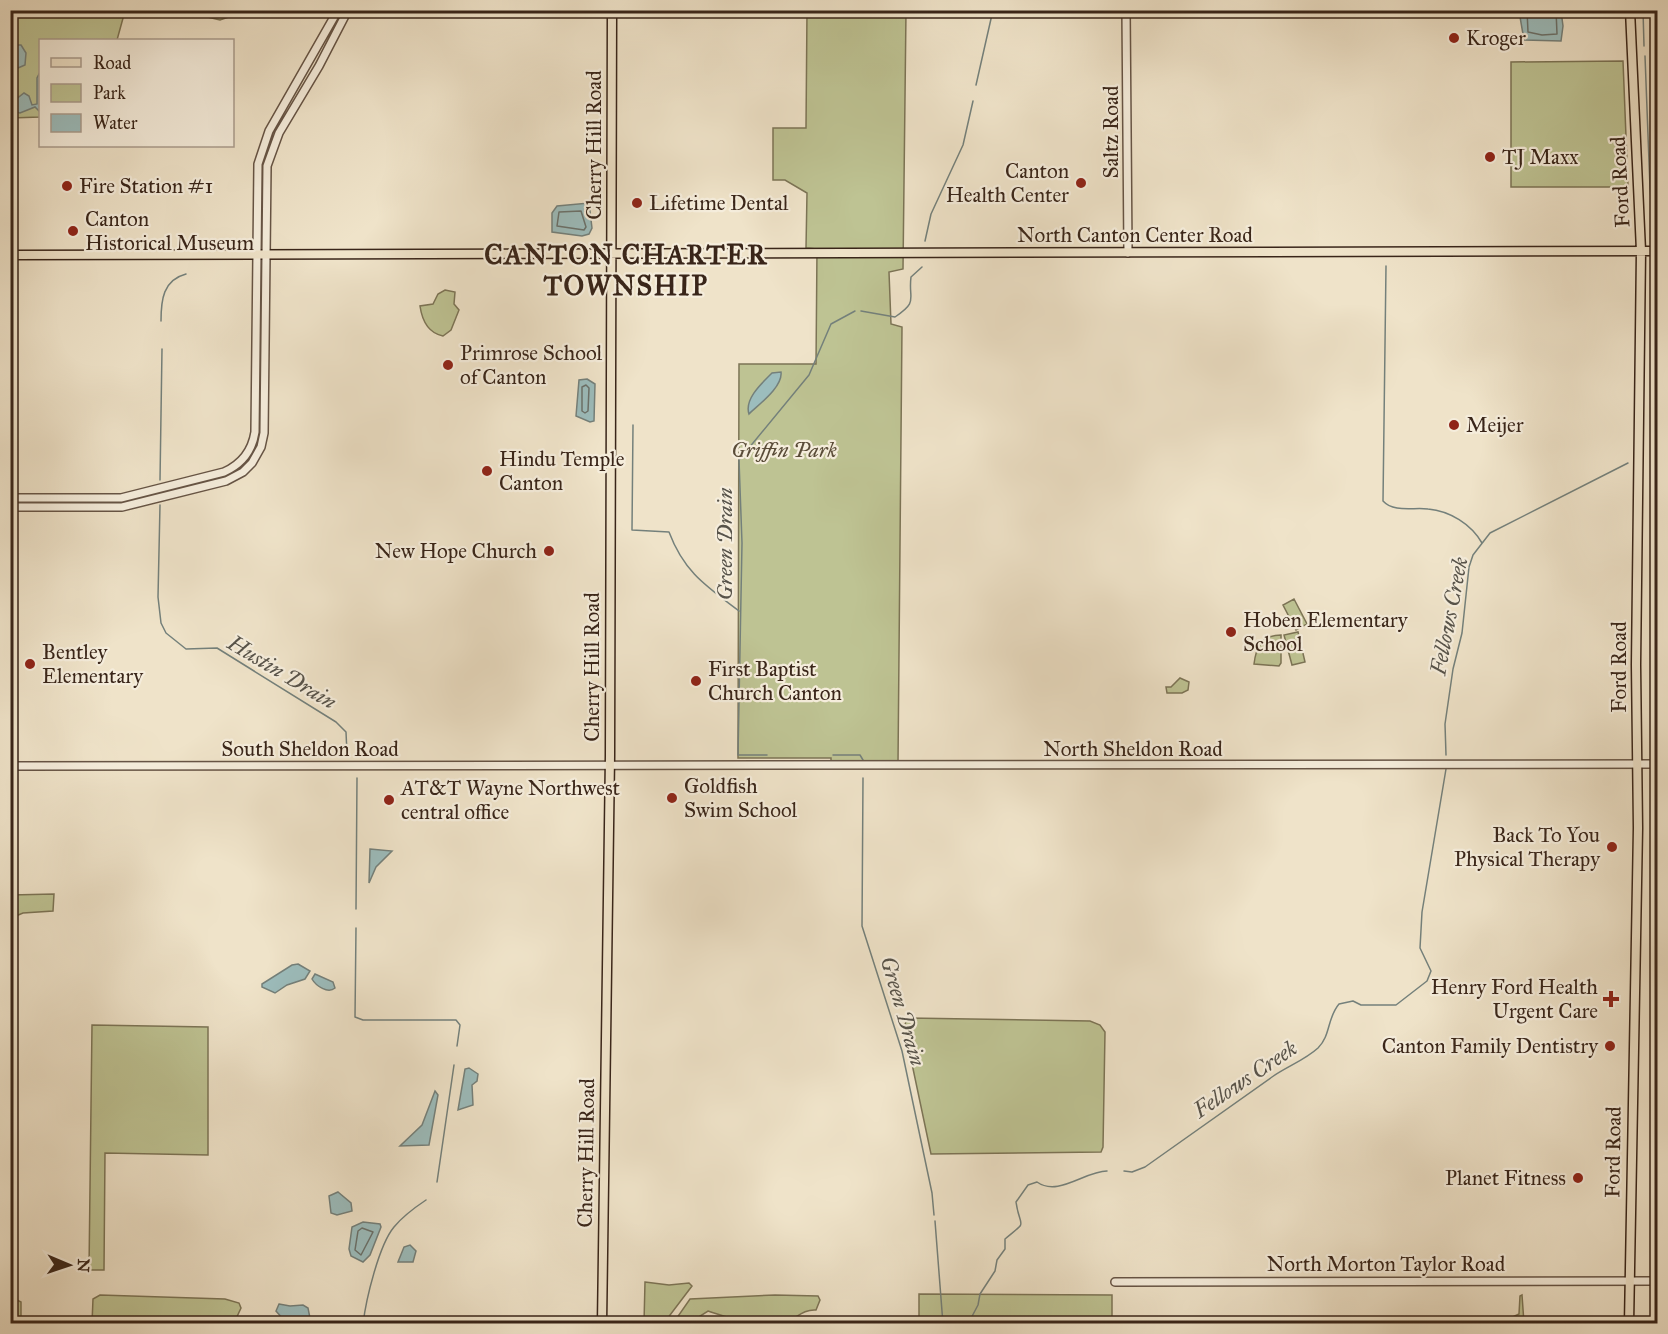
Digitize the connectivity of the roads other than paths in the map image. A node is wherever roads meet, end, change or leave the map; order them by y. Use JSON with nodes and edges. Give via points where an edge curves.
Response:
{"nodes":[{"id":1,"x":338,"y":10,"type":"edge"},
{"id":2,"x":348,"y":10,"type":"edge"},
{"id":3,"x":612,"y":10,"type":"edge"},
{"id":4,"x":1126,"y":10,"type":"edge"},
{"id":5,"x":1630,"y":10,"type":"edge"},
{"id":6,"x":256,"y":191,"type":"junction"},
{"id":7,"x":265,"y":191,"type":"junction"},
{"id":8,"x":1641,"y":251,"type":"junction"},
{"id":9,"x":1658,"y":251,"type":"edge"},
{"id":10,"x":1128,"y":253,"type":"junction"},
{"id":11,"x":10,"y":255,"type":"edge"},
{"id":12,"x":260,"y":255,"type":"junction"},
{"id":13,"x":612,"y":255,"type":"junction"},
{"id":14,"x":255,"y":299,"type":"junction"},
{"id":15,"x":264,"y":299,"type":"junction"},
{"id":16,"x":255,"y":358,"type":"junction"},
{"id":17,"x":264,"y":358,"type":"junction"},
{"id":18,"x":255,"y":429,"type":"junction"},
{"id":19,"x":264,"y":429,"type":"junction"},
{"id":20,"x":10,"y":498,"type":"edge"},
{"id":21,"x":10,"y":507,"type":"edge"},
{"id":22,"x":1638,"y":764,"type":"junction"},
{"id":23,"x":1658,"y":764,"type":"edge"},
{"id":24,"x":10,"y":766,"type":"edge"},
{"id":25,"x":609,"y":766,"type":"junction"},
{"id":26,"x":1629,"y":1281,"type":"junction"},
{"id":27,"x":1658,"y":1281,"type":"edge"},
{"id":28,"x":1114,"y":1282,"type":"dead end"},
{"id":29,"x":602,"y":1323,"type":"edge"},
{"id":30,"x":1629,"y":1323,"type":"edge"}],
"edges":[{"from":1,"to":6,"type":"street","via":[[269,131],[259,161]]},
{"from":2,"to":7,"type":"street","via":[[279,133],[269,158]]},
{"from":3,"to":13,"type":"main road","name":"Cherry Hill Road"},
{"from":4,"to":10,"type":"street","name":"Saltz Road"},
{"from":5,"to":8,"type":"main road","name":"Ford Road"},
{"from":6,"to":7,"type":"street"},
{"from":6,"to":12,"type":"street"},
{"from":7,"to":12,"type":"street"},
{"from":8,"to":9,"type":"main road","name":"North Canton Center Road"},
{"from":8,"to":10,"type":"main road","name":"North Canton Center Road"},
{"from":8,"to":22,"type":"main road","name":"Ford Road"},
{"from":10,"to":13,"type":"main road","name":"North Canton Center Road"},
{"from":11,"to":12,"type":"main road","name":"North Canton Center Road"},
{"from":12,"to":13,"type":"main road","name":"North Canton Center Road"},
{"from":12,"to":14,"type":"street"},
{"from":12,"to":15,"type":"street"},
{"from":13,"to":25,"type":"main road","name":"Cherry Hill Road"},
{"from":14,"to":15,"type":"street"},
{"from":14,"to":16,"type":"street"},
{"from":15,"to":17,"type":"street"},
{"from":16,"to":17,"type":"street"},
{"from":16,"to":18,"type":"street"},
{"from":17,"to":19,"type":"street"},
{"from":18,"to":19,"type":"street"},
{"from":18,"to":20,"type":"street","via":[[248,453],[224,472],[121,498]]},
{"from":19,"to":21,"type":"street","via":[[255,459],[243,472],[226,481],[122,507]]},
{"from":22,"to":23,"type":"street","name":"North Sheldon Road"},
{"from":22,"to":25,"type":"street","name":"North Sheldon Road"},
{"from":22,"to":26,"type":"main road","name":"Ford Road"},
{"from":24,"to":25,"type":"street","name":"South Sheldon Road"},
{"from":25,"to":29,"type":"main road","name":"Cherry Hill Road"},
{"from":26,"to":27,"type":"street","name":"North Morton Taylor Road"},
{"from":26,"to":28,"type":"street","name":"North Morton Taylor Road"},
{"from":26,"to":30,"type":"main road","name":"Ford Road"}]}
